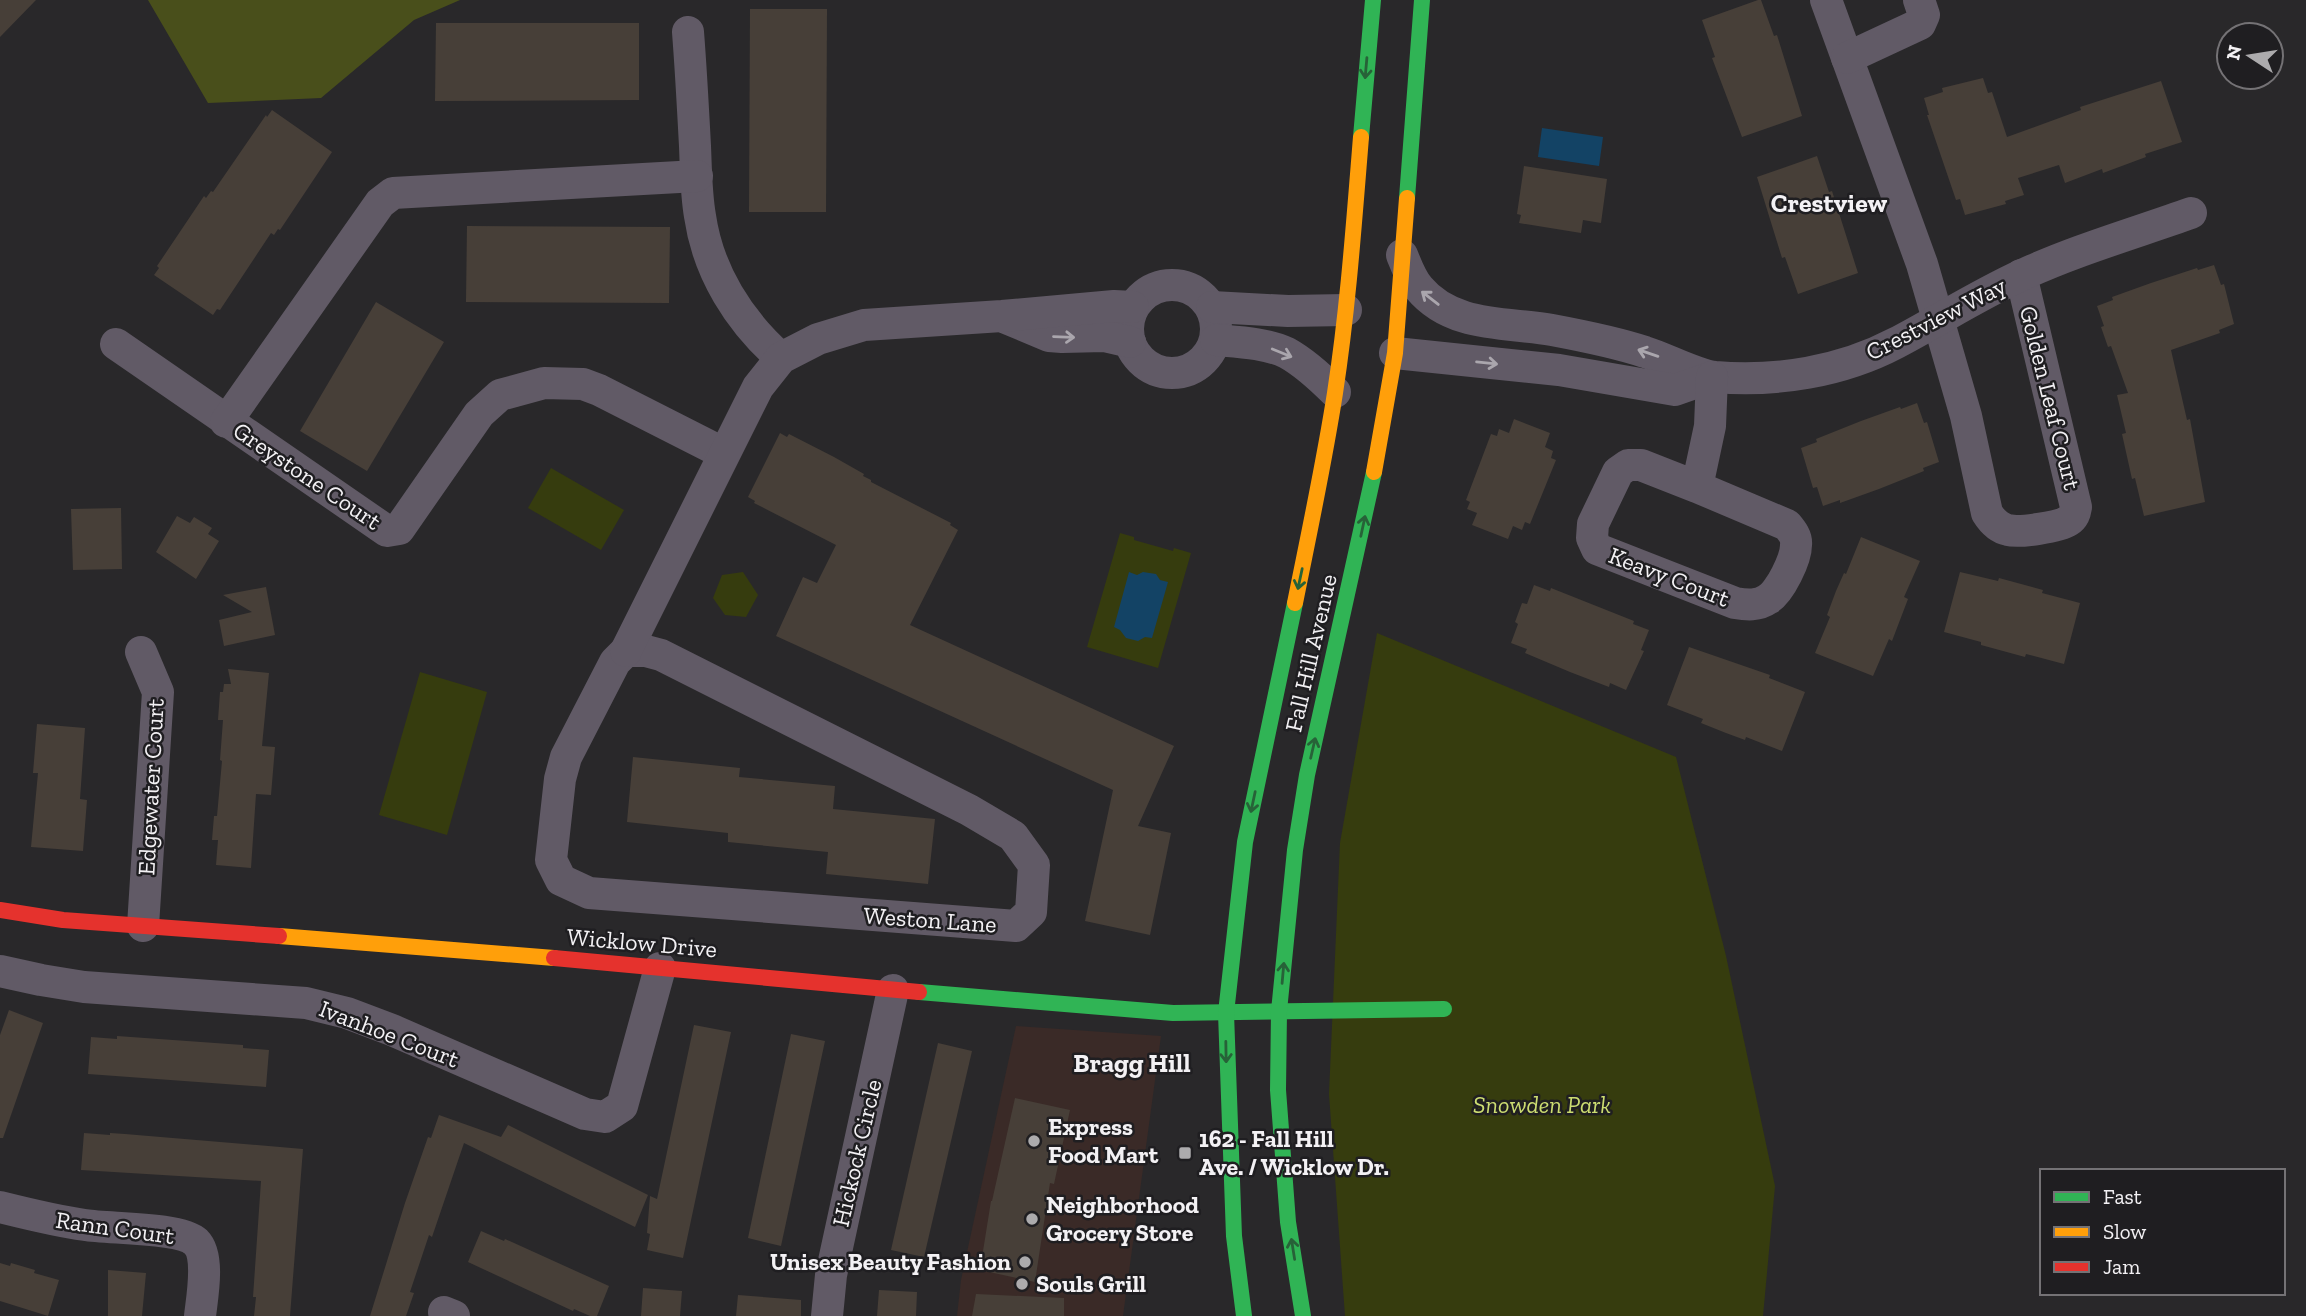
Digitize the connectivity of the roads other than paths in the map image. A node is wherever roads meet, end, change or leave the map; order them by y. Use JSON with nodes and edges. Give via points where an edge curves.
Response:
{"nodes":[{"id":1,"x":1373,"y":0,"type":"edge"},
{"id":2,"x":1422,"y":0,"type":"edge"},
{"id":3,"x":1826,"y":0,"type":"edge"},
{"id":4,"x":1919,"y":0,"type":"edge"},
{"id":5,"x":688,"y":32,"type":"dead end"},
{"id":6,"x":1847,"y":58,"type":"junction"},
{"id":7,"x":697,"y":176,"type":"junction"},
{"id":8,"x":2191,"y":213,"type":"dead end"},
{"id":9,"x":1402,"y":255,"type":"junction"},
{"id":10,"x":2021,"y":275,"type":"junction"},
{"id":11,"x":1133,"y":307,"type":"junction"},
{"id":12,"x":1212,"y":307,"type":"junction"},
{"id":13,"x":1351,"y":315,"type":"junction"},
{"id":14,"x":1002,"y":316,"type":"junction"},
{"id":15,"x":1938,"y":319,"type":"junction"},
{"id":16,"x":1216,"y":340,"type":"junction"},
{"id":17,"x":1129,"y":342,"type":"junction"},
{"id":18,"x":116,"y":344,"type":"dead end"},
{"id":19,"x":1385,"y":344,"type":"junction"},
{"id":20,"x":781,"y":358,"type":"junction"},
{"id":21,"x":1712,"y":377,"type":"junction"},
{"id":22,"x":1335,"y":392,"type":"junction"},
{"id":23,"x":226,"y":422,"type":"junction"},
{"id":24,"x":723,"y":453,"type":"junction"},
{"id":25,"x":1697,"y":487,"type":"junction"},
{"id":26,"x":626,"y":651,"type":"junction"},
{"id":27,"x":141,"y":652,"type":"dead end"},
{"id":28,"x":0,"y":910,"type":"edge"},
{"id":29,"x":143,"y":926,"type":"junction"},
{"id":30,"x":660,"y":968,"type":"junction"},
{"id":31,"x":0,"y":971,"type":"edge"},
{"id":32,"x":893,"y":990,"type":"junction"},
{"id":33,"x":1444,"y":1009,"type":"dead end"},
{"id":34,"x":1279,"y":1011,"type":"junction"},
{"id":35,"x":1226,"y":1013,"type":"junction"},
{"id":36,"x":0,"y":1207,"type":"edge"},
{"id":37,"x":200,"y":1316,"type":"edge"},
{"id":38,"x":827,"y":1316,"type":"edge"},
{"id":39,"x":1244,"y":1316,"type":"edge"},
{"id":40,"x":1303,"y":1316,"type":"edge"}],
"edges":[{"from":1,"to":13,"type":"main road","name":"Fall Hill Avenue","one_way":true},
{"from":2,"to":9,"type":"main road","name":"Fall Hill Avenue"},
{"from":3,"to":6,"type":"street"},
{"from":4,"to":6,"type":"street","via":[[1924,15],[1920,24]]},
{"from":5,"to":7,"type":"street"},
{"from":6,"to":15,"type":"street"},
{"from":7,"to":20,"type":"street","via":[[704,236],[719,279],[740,315]]},
{"from":7,"to":23,"type":"street","name":"Greystone Court","via":[[393,193],[380,203]]},
{"from":8,"to":10,"type":"street","name":"Crestview Way"},
{"from":9,"to":19,"type":"main road","name":"Fall Hill Avenue"},
{"from":21,"to":9,"type":"street","name":"Crestview Way","one_way":true,"via":[[1627,346],[1453,313],[1418,288]]},
{"from":10,"to":15,"type":"street","name":"Crestview Way"},
{"from":10,"to":15,"type":"street","name":"Golden Leaf Court","via":[[2077,507],[2066,523],[2016,532],[1992,521]]},
{"from":11,"to":12,"type":"street","via":[[1153,289],[1179,284],[1192,288]]},
{"from":11,"to":14,"type":"street","name":"Weston Lane"},
{"from":11,"to":17,"type":"street"},
{"from":12,"to":13,"type":"street"},
{"from":12,"to":16,"type":"street"},
{"from":13,"to":22,"type":"main road","name":"Fall Hill Avenue"},
{"from":14,"to":17,"type":"street","name":"Weston Lane","one_way":true,"via":[[1049,336],[1104,336]]},
{"from":14,"to":20,"type":"street","name":"Weston Lane","via":[[864,325],[818,339]]},
{"from":15,"to":21,"type":"street","name":"Crestview Way","via":[[1894,344],[1804,374]]},
{"from":16,"to":17,"type":"street","via":[[1200,364],[1173,374],[1146,365]]},
{"from":16,"to":22,"type":"street","one_way":true,"via":[[1287,353]]},
{"from":18,"to":23,"type":"street","name":"Greystone Court"},
{"from":19,"to":21,"type":"street","name":"Crestview Way","one_way":true,"via":[[1675,390]]},
{"from":34,"to":19,"type":"main road","name":"Fall Hill Avenue","one_way":true,"via":[[1294,850],[1307,775],[1385,416]]},
{"from":20,"to":24,"type":"street","name":"Weston Lane","via":[[758,387]]},
{"from":21,"to":25,"type":"street","via":[[1710,426]]},
{"from":22,"to":35,"type":"main road","name":"Fall Hill Avenue","one_way":true,"via":[[1245,842]]},
{"from":23,"to":24,"type":"street","name":"Greystone Court","via":[[387,531],[399,529],[479,414],[500,395],[544,383],[583,384],[599,390]]},
{"from":24,"to":26,"type":"street","name":"Weston Lane"},
{"from":25,"to":25,"type":"street","name":"Keavy Court","via":[[1787,525],[1795,535],[1797,547],[1779,591],[1767,601],[1735,603],[1597,549],[1593,524],[1618,472],[1628,465],[1641,465]]},
{"from":26,"to":26,"type":"street","name":"Weston Lane","via":[[615,662],[566,757],[551,860],[561,880],[589,893],[1016,926],[1031,912],[1034,865],[1013,836],[661,655]]},
{"from":27,"to":29,"type":"street","name":"Edgewater Court","via":[[158,692]]},
{"from":28,"to":29,"type":"main road","name":"Wicklow Drive"},
{"from":29,"to":30,"type":"main road","name":"Wicklow Drive"},
{"from":30,"to":31,"type":"street","name":"Ivanhoe Court","via":[[622,1106],[605,1117],[585,1114],[392,1030],[306,1003],[84,987]]},
{"from":30,"to":32,"type":"main road","name":"Wicklow Drive"},
{"from":32,"to":35,"type":"main road","name":"Wicklow Drive","via":[[1148,1012]]},
{"from":32,"to":38,"type":"street","name":"Hickock Circle","via":[[835,1252]]},
{"from":33,"to":34,"type":"main road"},
{"from":34,"to":35,"type":"main road","name":"Wicklow Drive"},
{"from":40,"to":34,"type":"main road","name":"Fall Hill Avenue","one_way":true,"via":[[1288,1222],[1278,1090]]},
{"from":35,"to":39,"type":"main road","name":"Fall Hill Avenue","one_way":true,"via":[[1234,1236]]},
{"from":36,"to":37,"type":"street","name":"Rann Court","via":[[87,1225],[174,1233],[196,1242],[204,1268]]}]}
